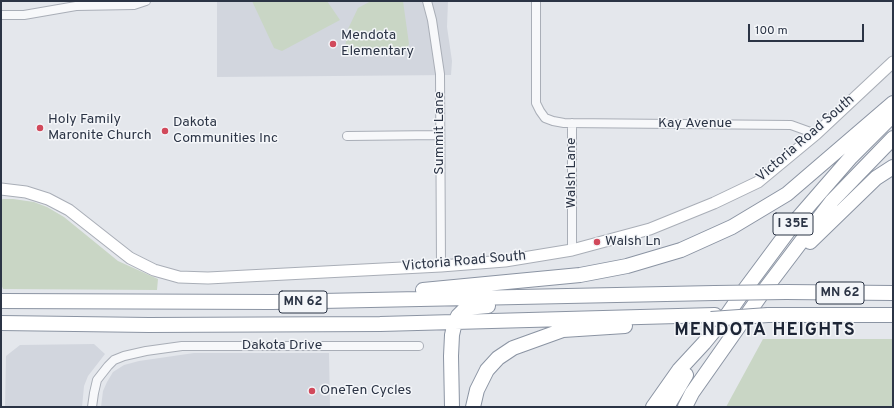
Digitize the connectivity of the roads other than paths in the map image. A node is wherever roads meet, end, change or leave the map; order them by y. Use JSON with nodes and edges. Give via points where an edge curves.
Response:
{"nodes":[{"id":1,"x":146,"y":1,"type":"edge"},
{"id":2,"x":427,"y":1,"type":"edge"},
{"id":3,"x":536,"y":1,"type":"edge"},
{"id":4,"x":1,"y":15,"type":"edge"},
{"id":5,"x":893,"y":62,"type":"edge"},
{"id":6,"x":893,"y":103,"type":"edge"},
{"id":7,"x":893,"y":115,"type":"edge"},
{"id":8,"x":572,"y":123,"type":"junction"},
{"id":9,"x":816,"y":134,"type":"junction"},
{"id":10,"x":347,"y":136,"type":"dead end"},
{"id":11,"x":440,"y":136,"type":"junction"},
{"id":12,"x":893,"y":138,"type":"edge"},
{"id":13,"x":893,"y":167,"type":"edge"},
{"id":14,"x":1,"y":189,"type":"edge"},
{"id":15,"x":572,"y":250,"type":"junction"},
{"id":16,"x":441,"y":266,"type":"junction"},
{"id":17,"x":763,"y":292,"type":"junction"},
{"id":18,"x":893,"y":293,"type":"edge"},
{"id":19,"x":606,"y":295,"type":"junction"},
{"id":20,"x":1,"y":301,"type":"edge"},
{"id":21,"x":272,"y":302,"type":"junction"},
{"id":22,"x":893,"y":315,"type":"edge"},
{"id":23,"x":713,"y":317,"type":"junction"},
{"id":24,"x":455,"y":322,"type":"junction"},
{"id":25,"x":1,"y":323,"type":"edge"},
{"id":26,"x":704,"y":343,"type":"junction"},
{"id":27,"x":419,"y":346,"type":"dead end"},
{"id":28,"x":92,"y":407,"type":"edge"},
{"id":29,"x":452,"y":407,"type":"edge"},
{"id":30,"x":473,"y":407,"type":"edge"},
{"id":31,"x":654,"y":407,"type":"edge"},
{"id":32,"x":667,"y":407,"type":"edge"},
{"id":33,"x":685,"y":407,"type":"edge"}],
"edges":[{"from":1,"to":4,"type":"street","via":[[134,5],[76,6],[24,15]]},
{"from":2,"to":11,"type":"street","name":"Summit Lane","via":[[440,74]]},
{"from":3,"to":8,"type":"street","name":"Walsh Lane","via":[[536,103],[545,118],[553,122]]},
{"from":5,"to":9,"type":"street","name":"Victoria Road South"},
{"from":6,"to":21,"type":"highway","via":[[787,194],[732,227],[681,250],[627,266],[580,275]]},
{"from":7,"to":26,"type":"highway","number":"I 35E","via":[[851,157],[798,218]]},
{"from":8,"to":9,"type":"street","name":"Kay Avenue","via":[[791,125]]},
{"from":8,"to":15,"type":"street","name":"Walsh Lane"},
{"from":9,"to":15,"type":"street","name":"Victoria Road South","via":[[758,182],[714,203],[650,229]]},
{"from":10,"to":11,"type":"street"},
{"from":11,"to":16,"type":"street","name":"Summit Lane"},
{"from":12,"to":17,"type":"highway","number":"I 35E","via":[[832,201]]},
{"from":13,"to":17,"type":"highway","via":[[876,178],[793,258]]},
{"from":14,"to":16,"type":"street","name":"Victoria Road South","via":[[26,192],[48,199],[69,210],[130,258],[154,270],[179,277],[208,278]]},
{"from":15,"to":16,"type":"street","name":"Victoria Road South","via":[[504,261]]},
{"from":17,"to":33,"type":"highway","number":"I 35E","via":[[692,393]]},
{"from":18,"to":19,"type":"highway","number":"MN 62","bridge":true},
{"from":19,"to":21,"type":"highway","number":"MN 62"},
{"from":19,"to":24,"type":"highway","via":[[466,308]]},
{"from":20,"to":21,"type":"highway","number":"MN 62"},
{"from":22,"to":23,"type":"highway","number":"MN 62","bridge":true},
{"from":23,"to":24,"type":"highway","number":"MN 62"},
{"from":23,"to":30,"type":"highway","via":[[563,330],[513,348],[498,358],[487,370],[477,390]]},
{"from":24,"to":25,"type":"highway","number":"MN 62","via":[[149,325]]},
{"from":24,"to":29,"type":"highway","via":[[451,356]]},
{"from":26,"to":31,"type":"highway","via":[[679,370]]},
{"from":26,"to":32,"type":"highway","number":"I 35E"},
{"from":27,"to":28,"type":"street","name":"Dakota Drive","via":[[182,346],[146,351],[124,356],[108,366],[97,380]]}]}
